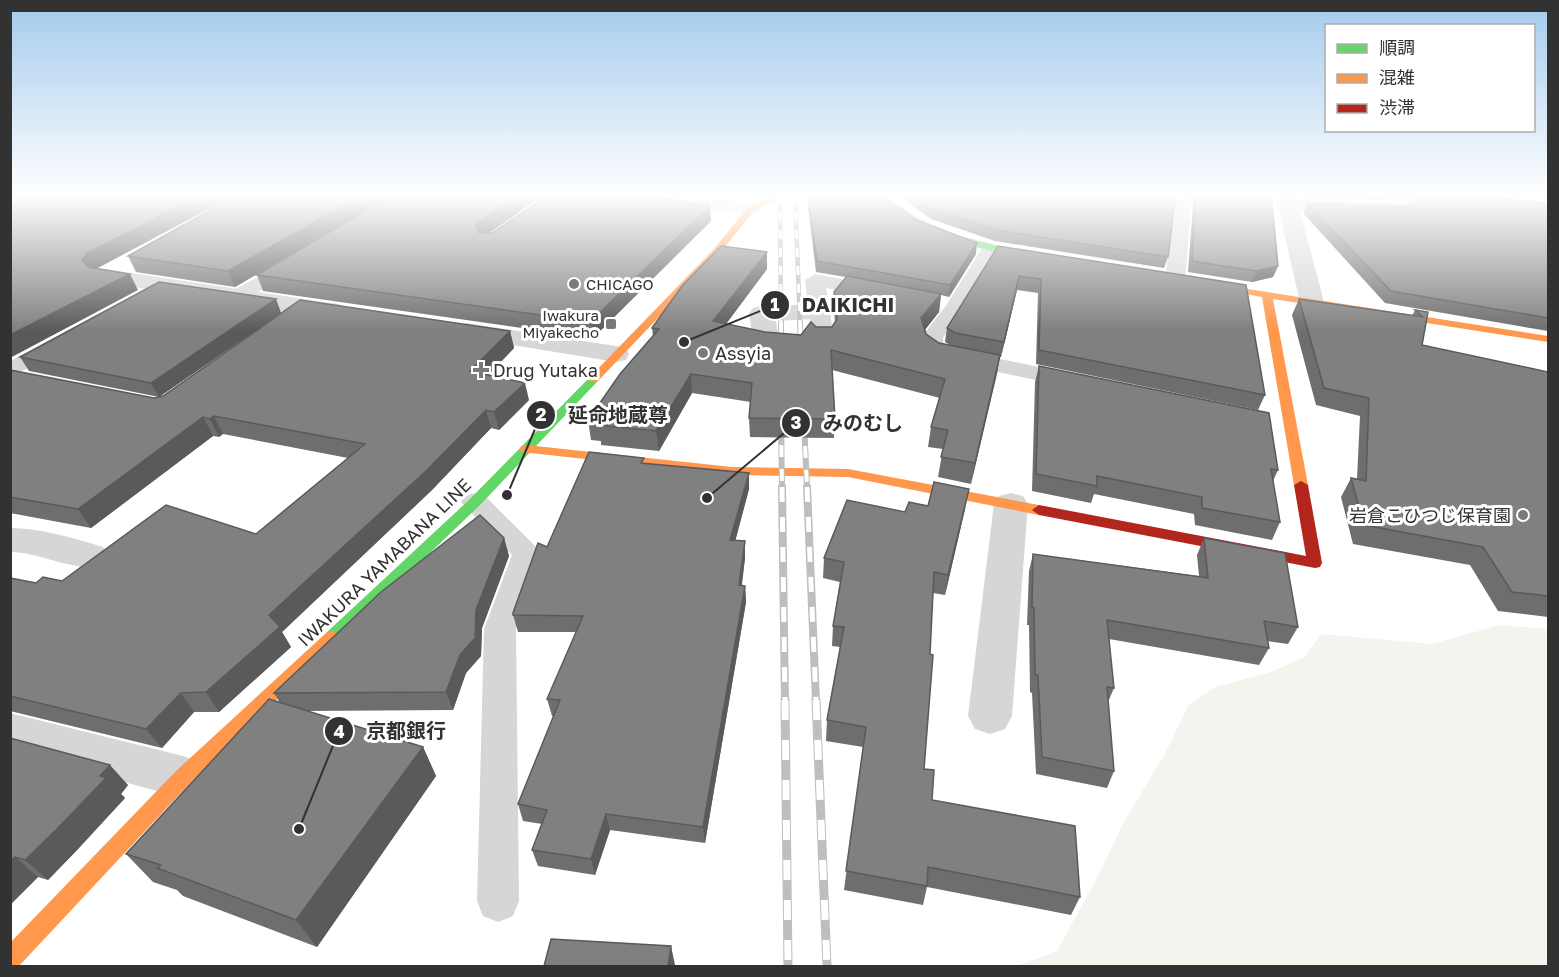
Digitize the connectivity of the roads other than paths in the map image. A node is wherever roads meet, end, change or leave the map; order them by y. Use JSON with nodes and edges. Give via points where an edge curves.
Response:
{"nodes":[{"id":1,"x":726,"y":240,"type":"edge"},
{"id":2,"x":964,"y":240,"type":"edge"},
{"id":3,"x":1179,"y":240,"type":"edge"},
{"id":4,"x":1296,"y":240,"type":"edge"},
{"id":5,"x":990,"y":249,"type":"junction"},
{"id":6,"x":309,"y":254,"type":"edge"},
{"id":7,"x":136,"y":260,"type":"edge"},
{"id":8,"x":1059,"y":261,"type":"edge"},
{"id":9,"x":1175,"y":280,"type":"edge"},
{"id":10,"x":164,"y":285,"type":"junction"},
{"id":11,"x":1232,"y":289,"type":"edge"},
{"id":12,"x":897,"y":295,"type":"edge"},
{"id":13,"x":1267,"y":295,"type":"junction"},
{"id":14,"x":237,"y":296,"type":"junction"},
{"id":15,"x":134,"y":302,"type":"edge"},
{"id":16,"x":932,"y":302,"type":"edge"},
{"id":17,"x":1312,"y":302,"type":"junction"},
{"id":18,"x":956,"y":306,"type":"junction"},
{"id":19,"x":306,"y":307,"type":"junction"},
{"id":20,"x":364,"y":316,"type":"edge"},
{"id":21,"x":821,"y":326,"type":"joint"},
{"id":22,"x":278,"y":327,"type":"edge"},
{"id":23,"x":444,"y":328,"type":"edge"},
{"id":24,"x":72,"y":336,"type":"edge"},
{"id":25,"x":1548,"y":339,"type":"edge"},
{"id":26,"x":766,"y":340,"type":"edge"},
{"id":27,"x":616,"y":354,"type":"junction"},
{"id":28,"x":10,"y":370,"type":"edge"},
{"id":29,"x":10,"y":376,"type":"edge"},
{"id":30,"x":34,"y":380,"type":"edge"},
{"id":31,"x":1094,"y":386,"type":"edge"},
{"id":32,"x":1266,"y":422,"type":"edge"},
{"id":33,"x":1289,"y":426,"type":"junction"},
{"id":34,"x":526,"y":449,"type":"junction"},
{"id":35,"x":476,"y":502,"type":"junction"},
{"id":36,"x":1011,"y":504,"type":"junction"},
{"id":37,"x":10,"y":540,"type":"edge"},
{"id":38,"x":90,"y":556,"type":"dead end"},
{"id":39,"x":990,"y":716,"type":"dead end"},
{"id":40,"x":10,"y":732,"type":"edge"},
{"id":41,"x":183,"y":777,"type":"junction"},
{"id":42,"x":498,"y":902,"type":"dead end"},
{"id":43,"x":10,"y":962,"type":"edge"},
{"id":44,"x":18,"y":966,"type":"edge"}],
"edges":[{"from":1,"to":27,"type":"street","name":"IWAKURA YAMABANA LINE"},
{"from":2,"to":5,"type":"street"},
{"from":3,"to":9,"type":"lane"},
{"from":4,"to":17,"type":"street"},
{"from":5,"to":8,"type":"street"},
{"from":5,"to":18,"type":"lane"},
{"from":6,"to":14,"type":"lane"},
{"from":7,"to":10,"type":"street","via":[[105,276]]},
{"from":10,"to":14,"type":"street"},
{"from":10,"to":15,"type":"lane"},
{"from":11,"to":13,"type":"street"},
{"from":12,"to":21,"type":"lane","via":[[814,280]]},
{"from":13,"to":17,"type":"street"},
{"from":13,"to":33,"type":"street"},
{"from":14,"to":19,"type":"street"},
{"from":16,"to":18,"type":"lane"},
{"from":17,"to":25,"type":"street"},
{"from":18,"to":31,"type":"lane","via":[[932,338],[933,346],[945,354]]},
{"from":19,"to":20,"type":"street"},
{"from":19,"to":22,"type":"lane"},
{"from":21,"to":26,"type":"street","via":[[762,313]]},
{"from":23,"to":27,"type":"street"},
{"from":24,"to":28,"type":"lane"},
{"from":27,"to":34,"type":"street","name":"IWAKURA YAMABANA LINE"},
{"from":29,"to":30,"type":"lane"},
{"from":32,"to":33,"type":"lane"},
{"from":33,"to":36,"type":"street","via":[[1315,563]]},
{"from":34,"to":35,"type":"street","name":"IWAKURA YAMABANA LINE"},
{"from":34,"to":36,"type":"street","via":[[732,471],[848,473]]},
{"from":35,"to":41,"type":"street","name":"IWAKURA YAMABANA LINE"},
{"from":35,"to":42,"type":"lane","via":[[527,553],[500,629]]},
{"from":36,"to":39,"type":"street"},
{"from":37,"to":38,"type":"street","via":[[28,540]]},
{"from":40,"to":41,"type":"street"},
{"from":41,"to":43,"type":"street","name":"IWAKURA YAMABANA LINE"},
{"from":43,"to":44,"type":"street"}]}
